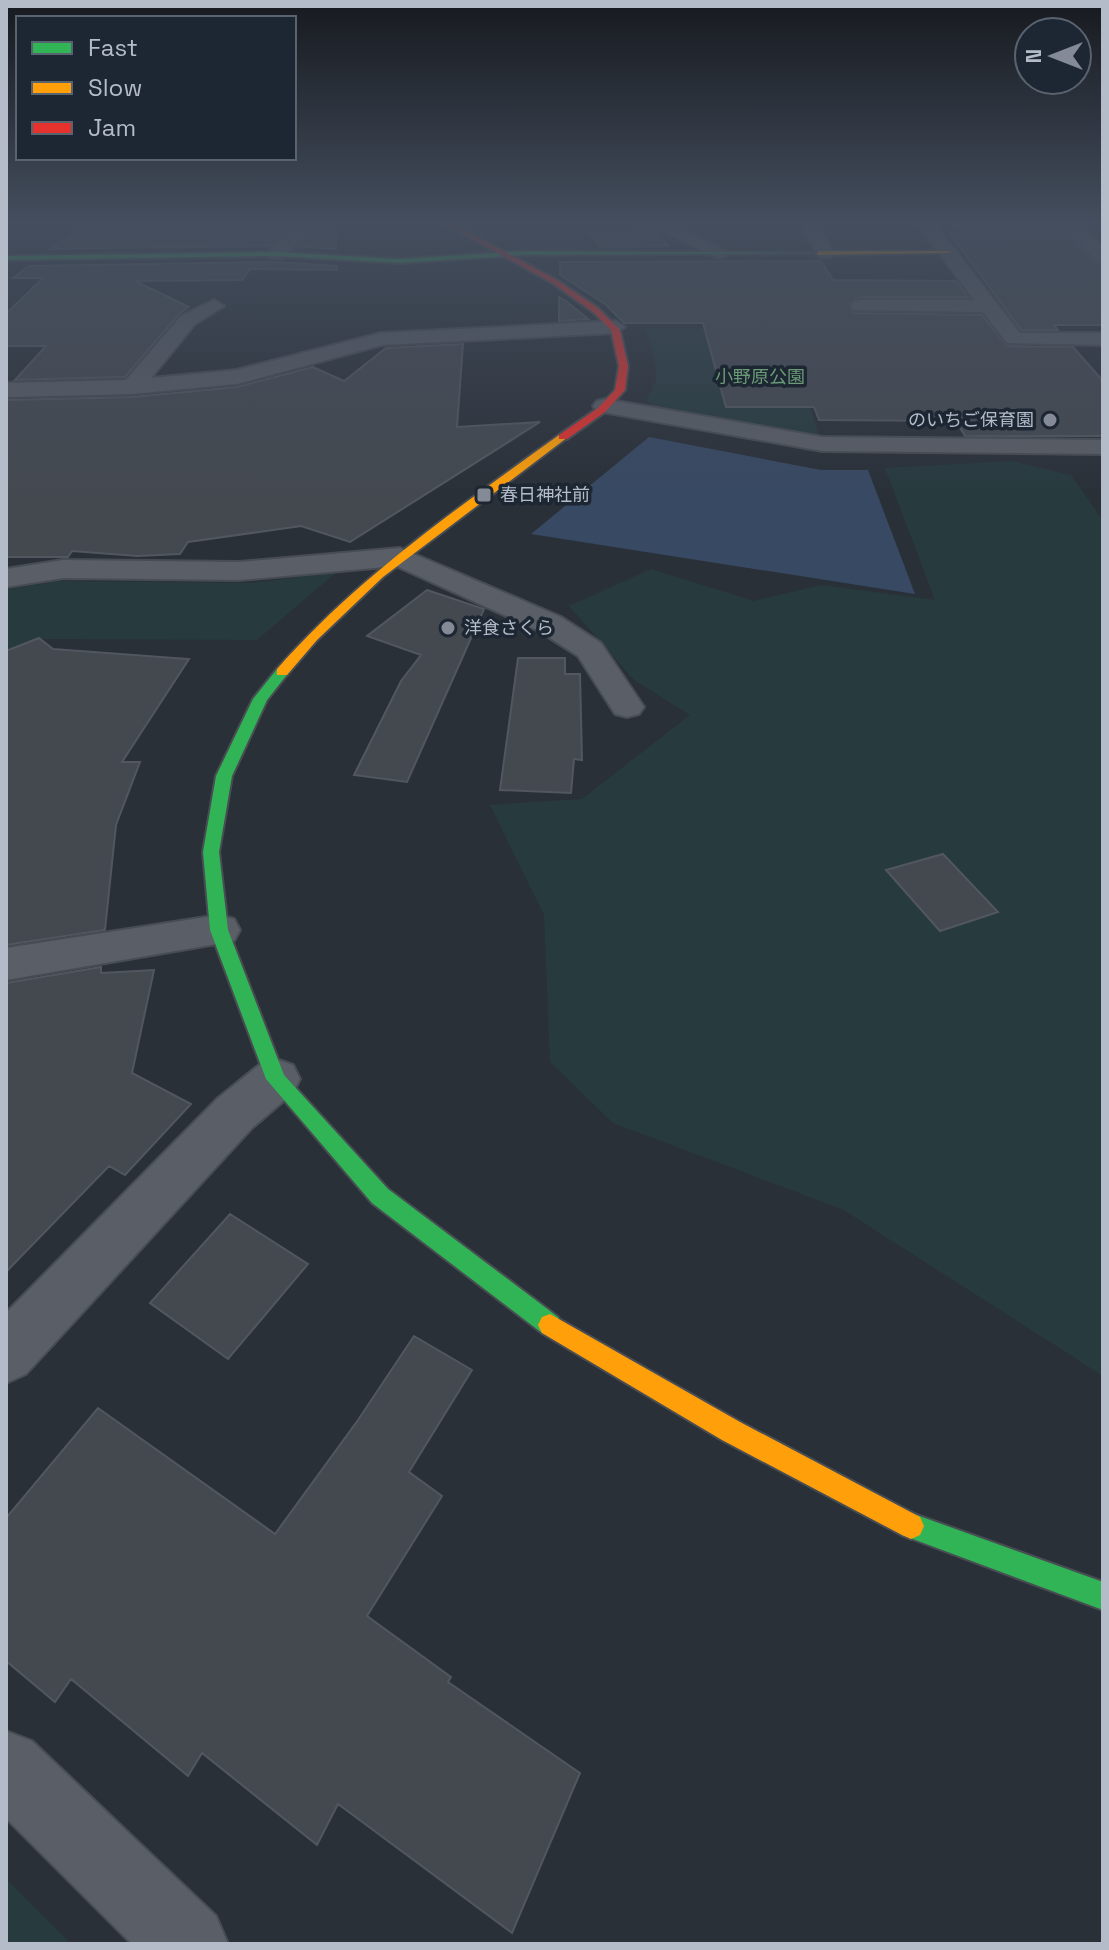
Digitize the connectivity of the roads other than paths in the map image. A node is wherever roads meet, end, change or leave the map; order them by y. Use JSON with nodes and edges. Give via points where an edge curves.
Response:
{"nodes":[{"id":1,"x":201,"y":313,"type":"edge"},
{"id":2,"x":598,"y":313,"type":"edge"},
{"id":3,"x":993,"y":313,"type":"edge"},
{"id":4,"x":615,"y":327,"type":"junction"},
{"id":5,"x":1103,"y":339,"type":"edge"},
{"id":6,"x":132,"y":387,"type":"junction"},
{"id":7,"x":6,"y":390,"type":"edge"},
{"id":8,"x":605,"y":406,"type":"junction"},
{"id":9,"x":1103,"y":447,"type":"edge"},
{"id":10,"x":400,"y":557,"type":"junction"},
{"id":11,"x":6,"y":578,"type":"edge"},
{"id":12,"x":627,"y":707,"type":"dead end"},
{"id":13,"x":219,"y":930,"type":"junction"},
{"id":14,"x":6,"y":964,"type":"edge"},
{"id":15,"x":276,"y":1079,"type":"junction"},
{"id":16,"x":6,"y":1354,"type":"edge"},
{"id":17,"x":1103,"y":1596,"type":"edge"},
{"id":18,"x":6,"y":1767,"type":"edge"},
{"id":19,"x":188,"y":1944,"type":"edge"}],
"edges":[{"from":1,"to":6,"type":"street","via":[[188,320]]},
{"from":2,"to":4,"type":"street"},
{"from":3,"to":5,"type":"street","via":[[1014,339]]},
{"from":4,"to":6,"type":"street","via":[[381,339],[237,377]]},
{"from":4,"to":8,"type":"street","via":[[623,354],[621,388]]},
{"from":6,"to":7,"type":"street"},
{"from":8,"to":9,"type":"street","via":[[822,444]]},
{"from":8,"to":10,"type":"street"},
{"from":10,"to":11,"type":"street","via":[[239,571],[63,569]]},
{"from":10,"to":12,"type":"street","via":[[550,624],[590,650]]},
{"from":10,"to":13,"type":"street","via":[[310,637],[260,699],[224,776],[211,852]]},
{"from":13,"to":14,"type":"street"},
{"from":13,"to":15,"type":"street"},
{"from":15,"to":16,"type":"street","via":[[235,1113]]},
{"from":15,"to":17,"type":"street","via":[[380,1196],[536,1317],[731,1431],[912,1527]]},
{"from":18,"to":19,"type":"street"}]}
